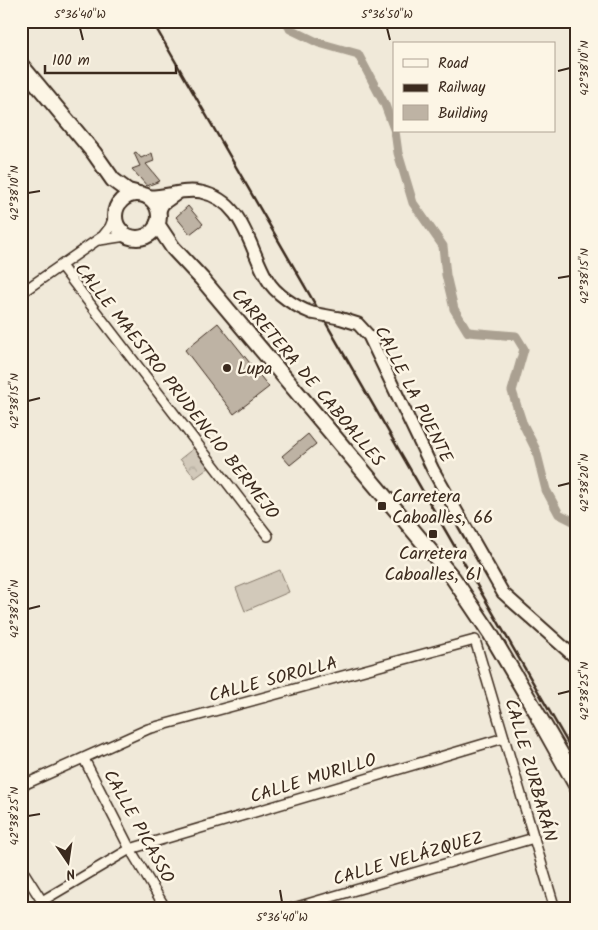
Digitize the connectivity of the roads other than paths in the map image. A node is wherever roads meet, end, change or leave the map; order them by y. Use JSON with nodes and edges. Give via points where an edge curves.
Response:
{"nodes":[{"id":1,"x":21,"y":65,"type":"edge"},
{"id":2,"x":113,"y":180,"type":"junction"},
{"id":3,"x":181,"y":192,"type":"junction"},
{"id":4,"x":142,"y":195,"type":"junction"},
{"id":5,"x":118,"y":203,"type":"junction"},
{"id":6,"x":114,"y":217,"type":"junction"},
{"id":7,"x":158,"y":218,"type":"junction"},
{"id":8,"x":126,"y":236,"type":"junction"},
{"id":9,"x":141,"y":238,"type":"junction"},
{"id":10,"x":96,"y":241,"type":"junction"},
{"id":11,"x":173,"y":248,"type":"junction"},
{"id":12,"x":60,"y":266,"type":"junction"},
{"id":13,"x":21,"y":293,"type":"edge"},
{"id":14,"x":268,"y":536,"type":"dead end"},
{"id":15,"x":475,"y":640,"type":"joint"},
{"id":16,"x":577,"y":659,"type":"edge"},
{"id":17,"x":509,"y":664,"type":"junction"},
{"id":18,"x":504,"y":738,"type":"junction"},
{"id":19,"x":84,"y":759,"type":"junction"},
{"id":20,"x":577,"y":781,"type":"edge"},
{"id":21,"x":21,"y":786,"type":"edge"},
{"id":22,"x":577,"y":797,"type":"edge"},
{"id":23,"x":534,"y":838,"type":"junction"},
{"id":24,"x":130,"y":850,"type":"junction"},
{"id":25,"x":21,"y":868,"type":"edge"},
{"id":26,"x":44,"y":905,"type":"edge"},
{"id":27,"x":166,"y":909,"type":"edge"},
{"id":28,"x":290,"y":909,"type":"edge"},
{"id":29,"x":555,"y":909,"type":"edge"}],
"edges":[{"from":1,"to":2,"type":"main road"},
{"from":2,"to":4,"type":"main road","via":[[128,192]]},
{"from":2,"to":5,"type":"main road"},
{"from":3,"to":4,"type":"street","name":"CALLE LA PUENTE"},
{"from":3,"to":7,"type":"street","via":[[168,200]]},
{"from":3,"to":16,"type":"street","name":"CALLE LA PUENTE","bridge":true,"via":[[199,191],[219,198],[232,208],[247,233],[267,280],[279,293],[301,309],[358,324],[370,336],[433,470],[503,593]]},
{"from":4,"to":5,"type":"main road","via":[[126,196]]},
{"from":4,"to":7,"type":"main road","via":[[155,203]]},
{"from":5,"to":6,"type":"main road"},
{"from":6,"to":8,"type":"main road","via":[[116,226]]},
{"from":6,"to":10,"type":"street","via":[[110,227]]},
{"from":7,"to":9,"type":"main road","via":[[151,233]]},
{"from":7,"to":11,"type":"main road","name":"CARRETERA DE CABOALLES"},
{"from":8,"to":9,"type":"main road"},
{"from":8,"to":10,"type":"street"},
{"from":9,"to":11,"type":"main road","name":"CARRETERA DE CABOALLES","via":[[157,240]]},
{"from":10,"to":12,"type":"street"},
{"from":11,"to":17,"type":"main road","name":"CARRETERA DE CABOALLES","via":[[452,578]]},
{"from":12,"to":13,"type":"street"},
{"from":12,"to":14,"type":"street","name":"CALLE MAESTRO PRUDENCIO BERMEJO"},
{"from":15,"to":18,"type":"street","name":"CALLE ZURBARÁN"},
{"from":15,"to":19,"type":"street","name":"CALLE SOROLLA","via":[[148,730]]},
{"from":17,"to":20,"type":"main road","name":"CARRETERA DE CABOALLES"},
{"from":17,"to":22,"type":"lane","via":[[538,730]]},
{"from":18,"to":23,"type":"street","name":"CALLE ZURBARÁN"},
{"from":18,"to":24,"type":"street","name":"CALLE MURILLO"},
{"from":19,"to":21,"type":"street","name":"CALLE SOROLLA"},
{"from":19,"to":24,"type":"street","name":"CALLE PICASSO"},
{"from":23,"to":28,"type":"street","name":"CALLE VELÁZQUEZ"},
{"from":23,"to":29,"type":"street","name":"CALLE ZURBARÁN"},
{"from":24,"to":26,"type":"street","name":"CALLE MURILLO"},
{"from":24,"to":27,"type":"street","name":"CALLE PICASSO"},
{"from":25,"to":26,"type":"street"}]}
